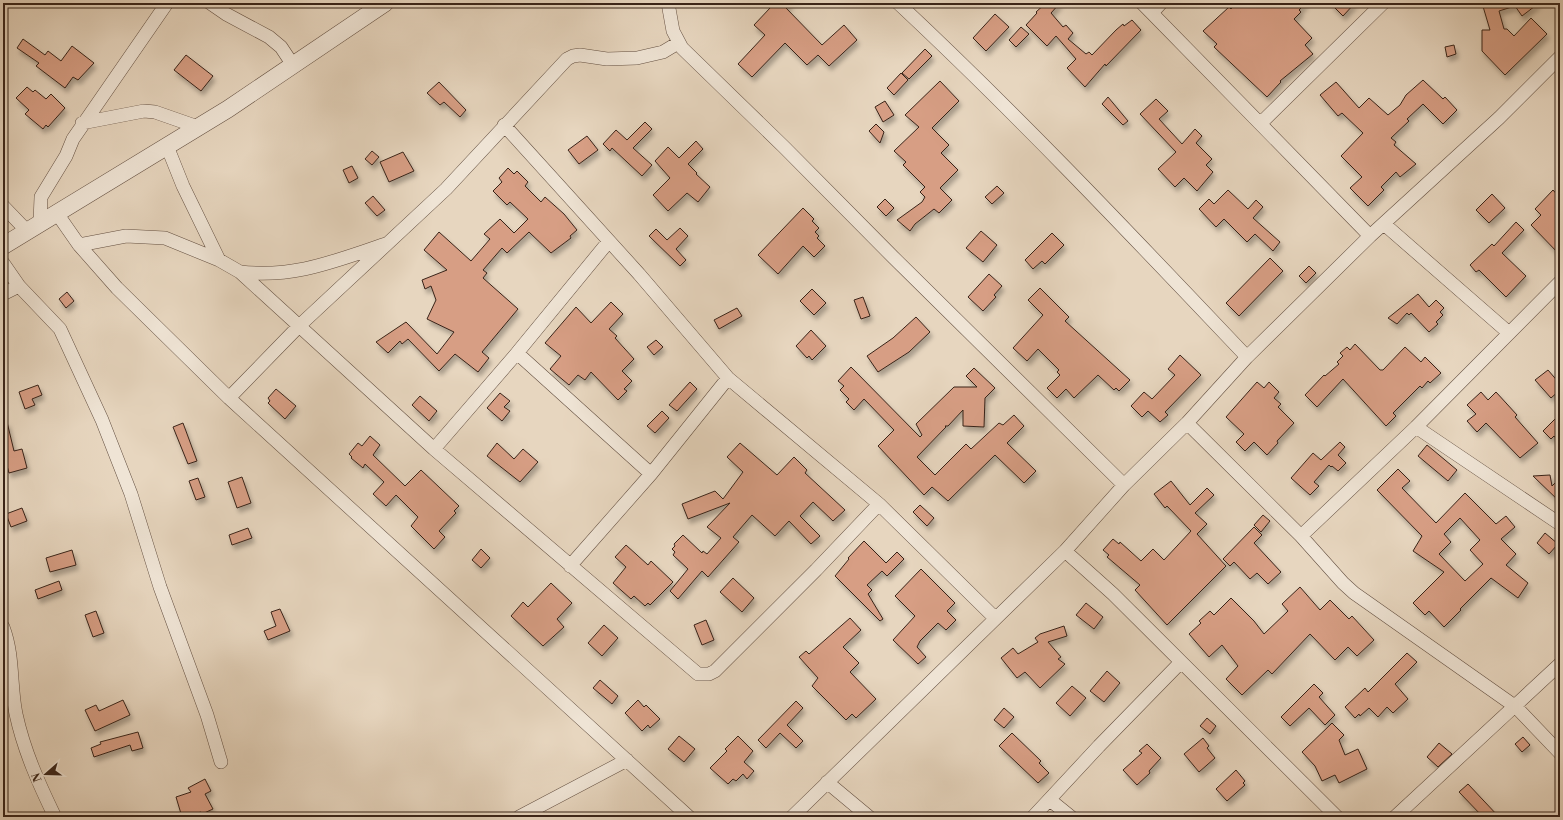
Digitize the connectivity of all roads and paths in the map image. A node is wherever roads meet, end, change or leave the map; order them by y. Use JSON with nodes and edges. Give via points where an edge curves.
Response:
{"nodes":[{"id":1,"x":167,"y":3,"type":"edge"},
{"id":2,"x":210,"y":3,"type":"edge"},
{"id":3,"x":385,"y":3,"type":"edge"},
{"id":4,"x":898,"y":3,"type":"edge"},
{"id":5,"x":1142,"y":3,"type":"edge"},
{"id":6,"x":1383,"y":3,"type":"edge"},
{"id":7,"x":670,"y":5,"type":"edge"},
{"id":8,"x":1157,"y":8,"type":"edge"},
{"id":9,"x":678,"y":43,"type":"junction"},
{"id":10,"x":1560,"y":57,"type":"edge"},
{"id":11,"x":294,"y":65,"type":"junction"},
{"id":12,"x":82,"y":123,"type":"junction"},
{"id":13,"x":1261,"y":123,"type":"junction"},
{"id":14,"x":504,"y":125,"type":"junction"},
{"id":15,"x":198,"y":127,"type":"junction"},
{"id":16,"x":167,"y":146,"type":"junction"},
{"id":17,"x":3,"y":206,"type":"edge"},
{"id":18,"x":56,"y":212,"type":"junction"},
{"id":19,"x":1384,"y":224,"type":"junction"},
{"id":20,"x":33,"y":226,"type":"junction"},
{"id":21,"x":1370,"y":236,"type":"junction"},
{"id":22,"x":609,"y":241,"type":"junction"},
{"id":23,"x":392,"y":242,"type":"junction"},
{"id":24,"x":3,"y":246,"type":"edge"},
{"id":25,"x":79,"y":246,"type":"junction"},
{"id":26,"x":219,"y":260,"type":"junction"},
{"id":27,"x":3,"y":263,"type":"edge"},
{"id":28,"x":240,"y":272,"type":"junction"},
{"id":29,"x":1560,"y":282,"type":"edge"},
{"id":30,"x":19,"y":286,"type":"junction"},
{"id":31,"x":3,"y":294,"type":"edge"},
{"id":32,"x":299,"y":326,"type":"junction"},
{"id":33,"x":1509,"y":333,"type":"junction"},
{"id":34,"x":517,"y":353,"type":"junction"},
{"id":35,"x":1247,"y":357,"type":"junction"},
{"id":36,"x":728,"y":378,"type":"junction"},
{"id":37,"x":229,"y":398,"type":"junction"},
{"id":38,"x":1187,"y":423,"type":"junction"},
{"id":39,"x":1416,"y":427,"type":"junction"},
{"id":40,"x":434,"y":449,"type":"junction"},
{"id":41,"x":651,"y":474,"type":"junction"},
{"id":42,"x":1124,"y":485,"type":"junction"},
{"id":43,"x":879,"y":504,"type":"junction"},
{"id":44,"x":1560,"y":524,"type":"edge"},
{"id":45,"x":1301,"y":536,"type":"junction"},
{"id":46,"x":1065,"y":551,"type":"junction"},
{"id":47,"x":570,"y":566,"type":"junction"},
{"id":48,"x":995,"y":618,"type":"junction"},
{"id":49,"x":3,"y":627,"type":"edge"},
{"id":50,"x":1181,"y":662,"type":"junction"},
{"id":51,"x":1560,"y":664,"type":"edge"},
{"id":52,"x":1516,"y":707,"type":"junction"},
{"id":53,"x":1560,"y":752,"type":"edge"},
{"id":54,"x":627,"y":760,"type":"junction"},
{"id":55,"x":221,"y":762,"type":"dead end"},
{"id":56,"x":827,"y":782,"type":"junction"},
{"id":57,"x":1050,"y":800,"type":"junction"},
{"id":58,"x":55,"y":817,"type":"edge"},
{"id":59,"x":519,"y":817,"type":"edge"},
{"id":60,"x":689,"y":817,"type":"edge"},
{"id":61,"x":792,"y":817,"type":"edge"},
{"id":62,"x":869,"y":817,"type":"edge"},
{"id":63,"x":1033,"y":817,"type":"edge"},
{"id":64,"x":1071,"y":817,"type":"edge"},
{"id":65,"x":1337,"y":817,"type":"edge"},
{"id":66,"x":1395,"y":817,"type":"edge"}],
"edges":[{"from":1,"to":12,"type":"street"},
{"from":2,"to":11,"type":"street","via":[[269,37],[281,47]]},
{"from":3,"to":11,"type":"street"},
{"from":4,"to":35,"type":"street","via":[[957,58],[1099,202]]},
{"from":5,"to":8,"type":"street"},
{"from":6,"to":13,"type":"street"},
{"from":7,"to":9,"type":"street"},
{"from":8,"to":13,"type":"street"},
{"from":9,"to":14,"type":"street","via":[[663,52],[637,58],[573,56],[567,59]]},
{"from":9,"to":42,"type":"street"},
{"from":10,"to":19,"type":"street"},
{"from":11,"to":15,"type":"street"},
{"from":12,"to":15,"type":"street","via":[[144,111],[155,112]]},
{"from":12,"to":20,"type":"street","via":[[42,197]]},
{"from":13,"to":21,"type":"street"},
{"from":14,"to":22,"type":"street"},
{"from":14,"to":23,"type":"street","via":[[446,189]]},
{"from":15,"to":16,"type":"street"},
{"from":16,"to":18,"type":"street"},
{"from":16,"to":26,"type":"street","via":[[183,186]]},
{"from":17,"to":20,"type":"street"},
{"from":18,"to":20,"type":"street"},
{"from":18,"to":25,"type":"street"},
{"from":19,"to":21,"type":"street"},
{"from":19,"to":33,"type":"street"},
{"from":20,"to":24,"type":"street"},
{"from":21,"to":35,"type":"street"},
{"from":22,"to":34,"type":"street"},
{"from":22,"to":36,"type":"street"},
{"from":23,"to":28,"type":"street","via":[[304,270],[270,274]]},
{"from":23,"to":32,"type":"street"},
{"from":25,"to":26,"type":"street","via":[[126,236],[165,238]]},
{"from":25,"to":37,"type":"street","via":[[126,297]]},
{"from":26,"to":28,"type":"street"},
{"from":27,"to":30,"type":"street"},
{"from":28,"to":32,"type":"street"},
{"from":29,"to":33,"type":"street"},
{"from":30,"to":31,"type":"street"},
{"from":30,"to":55,"type":"street","via":[[60,329],[102,420],[131,494],[160,587],[207,715]]},
{"from":32,"to":37,"type":"street"},
{"from":32,"to":40,"type":"street"},
{"from":33,"to":39,"type":"street"},
{"from":34,"to":40,"type":"street"},
{"from":34,"to":41,"type":"street"},
{"from":35,"to":38,"type":"street"},
{"from":36,"to":41,"type":"street"},
{"from":36,"to":43,"type":"street"},
{"from":37,"to":54,"type":"street"},
{"from":38,"to":42,"type":"street"},
{"from":38,"to":45,"type":"street"},
{"from":39,"to":44,"type":"street"},
{"from":39,"to":45,"type":"street"},
{"from":40,"to":47,"type":"street"},
{"from":41,"to":47,"type":"street"},
{"from":42,"to":46,"type":"street"},
{"from":43,"to":47,"type":"street","via":[[816,570],[709,674],[694,672]]},
{"from":43,"to":48,"type":"street"},
{"from":45,"to":52,"type":"street","via":[[1354,593]]},
{"from":46,"to":48,"type":"street"},
{"from":46,"to":50,"type":"street","via":[[1113,594]]},
{"from":48,"to":56,"type":"street"},
{"from":49,"to":58,"type":"street","via":[[10,651],[16,713],[23,741],[35,777]]},
{"from":50,"to":57,"type":"street"},
{"from":50,"to":65,"type":"street"},
{"from":51,"to":52,"type":"street"},
{"from":52,"to":53,"type":"street"},
{"from":52,"to":66,"type":"street"},
{"from":54,"to":59,"type":"street"},
{"from":54,"to":60,"type":"street"},
{"from":56,"to":61,"type":"street"},
{"from":56,"to":62,"type":"street"},
{"from":57,"to":63,"type":"street"},
{"from":57,"to":64,"type":"street"}]}
